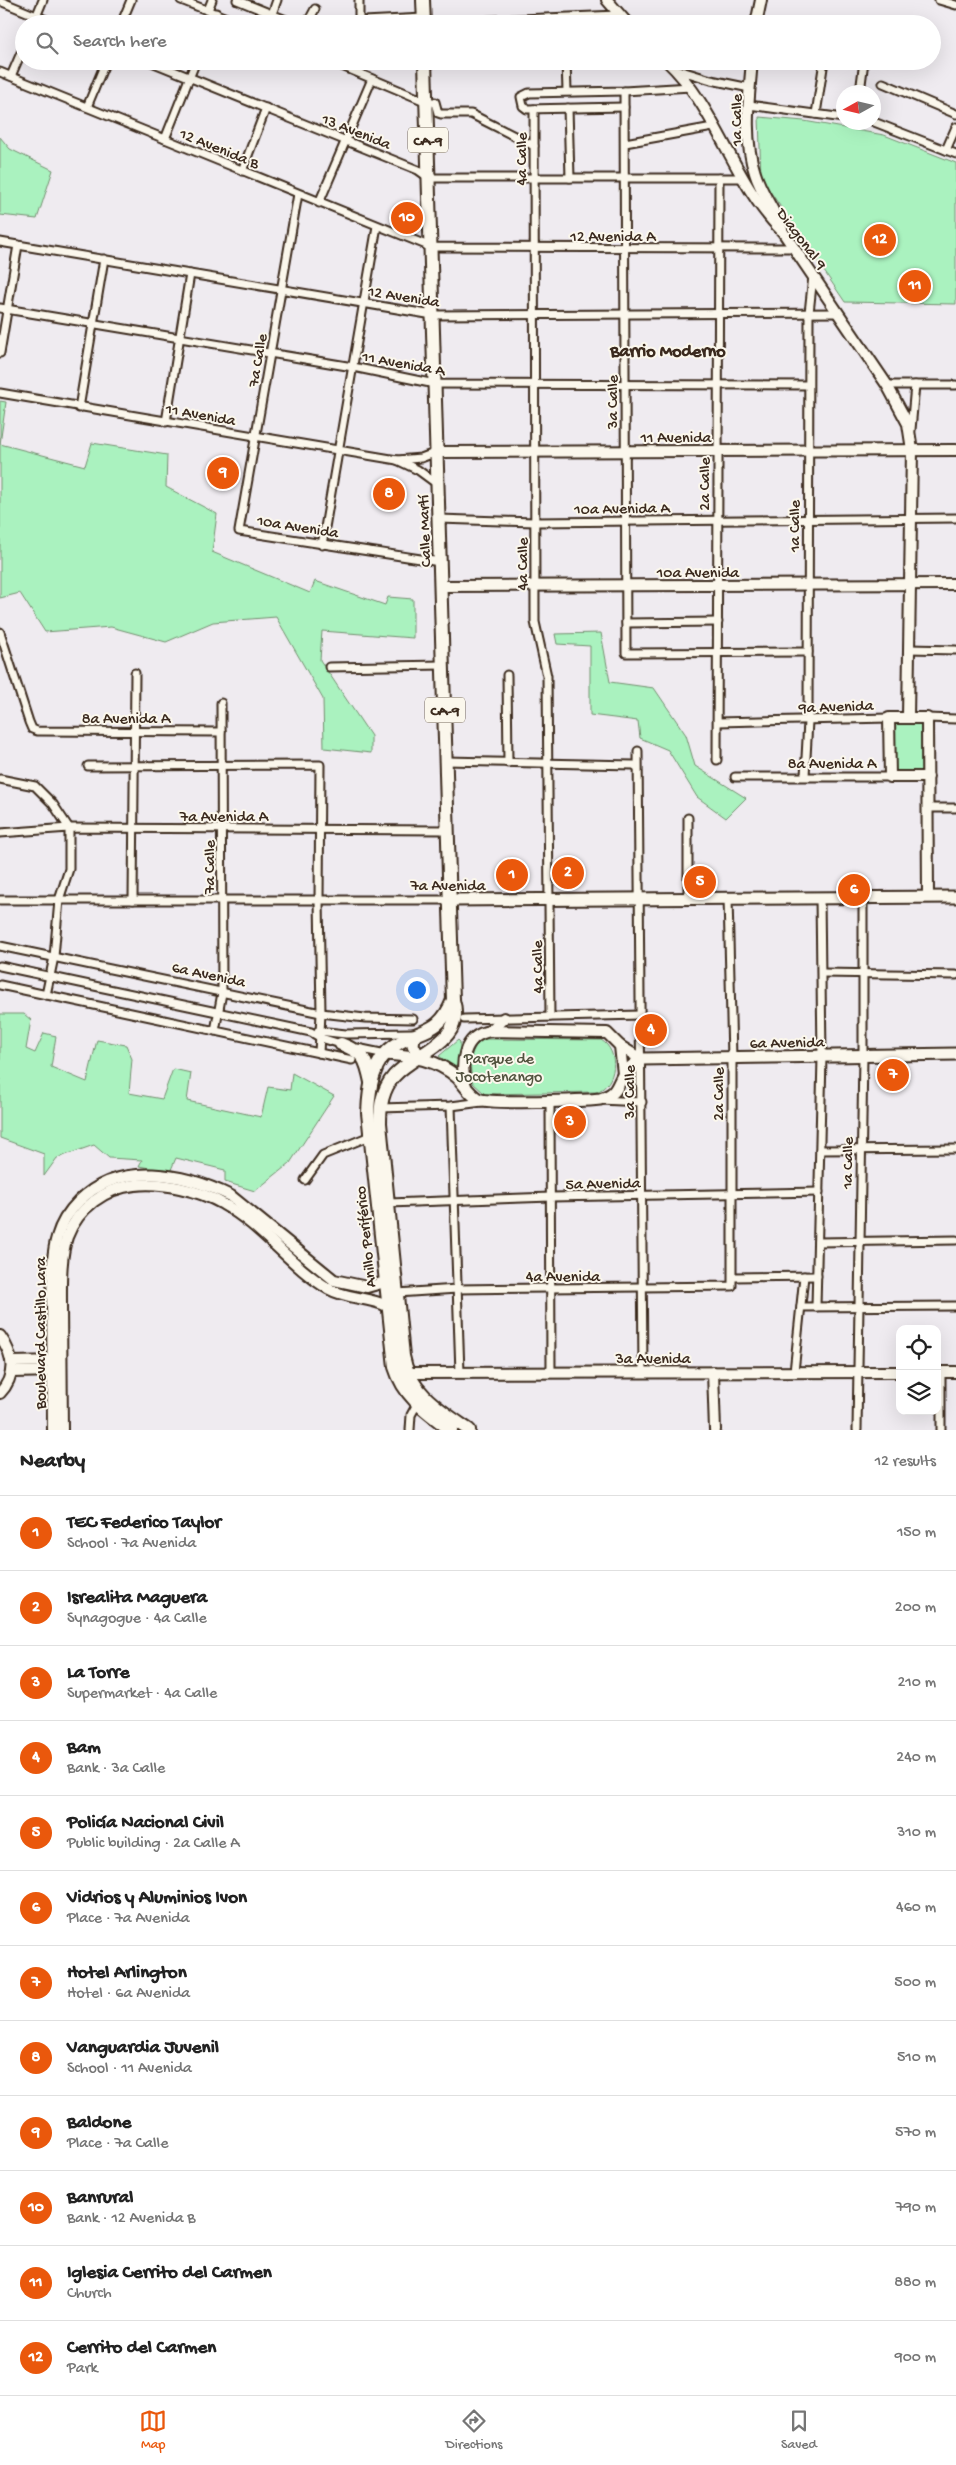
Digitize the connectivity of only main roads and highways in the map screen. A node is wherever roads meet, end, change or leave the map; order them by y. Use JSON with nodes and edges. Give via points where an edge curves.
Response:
{"nodes":[{"id":1,"x":423,"y":0,"type":"edge"},
{"id":2,"x":424,"y":15,"type":"edge"},
{"id":3,"x":425,"y":70,"type":"edge"},
{"id":4,"x":956,"y":897,"type":"edge"},
{"id":5,"x":450,"y":900,"type":"junction"},
{"id":6,"x":453,"y":1000,"type":"junction"},
{"id":7,"x":418,"y":1035,"type":"junction"},
{"id":8,"x":348,"y":1053,"type":"road end"},
{"id":9,"x":386,"y":1054,"type":"junction"},
{"id":10,"x":424,"y":1054,"type":"junction"},
{"id":11,"x":956,"y":1054,"type":"edge"},
{"id":12,"x":371,"y":1084,"type":"junction"},
{"id":13,"x":451,"y":1430,"type":"edge"},
{"id":14,"x":469,"y":1430,"type":"edge"}],
"edges":[{"from":1,"to":2,"type":"highway"},
{"from":3,"to":5,"type":"highway","name":"Calle Martí","number":"CA-9"},
{"from":4,"to":5,"type":"main road","name":"7a Avenida"},
{"from":5,"to":6,"type":"highway","name":"Calle Martí","number":"CA-9"},
{"from":6,"to":7,"type":"highway","via":[[440,1024]]},
{"from":6,"to":10,"type":"highway","name":"Calle Martí","number":"CA-9","via":[[456,1011],[454,1026]]},
{"from":7,"to":9,"type":"highway","name":"Anillo Periférico","via":[[396,1045]]},
{"from":7,"to":10,"type":"main road","via":[[413,1045]]},
{"from":7,"to":10,"type":"highway","via":[[431,1038],[432,1044]]},
{"from":8,"to":12,"type":"highway","via":[[359,1052],[365,1059]]},
{"from":9,"to":10,"type":"main road"},
{"from":9,"to":12,"type":"highway","name":"Anillo Periférico"},
{"from":10,"to":11,"type":"main road","name":"6a Avenida","via":[[476,1098],[487,1101],[597,1100],[614,1092],[624,1074],[641,1059]]},
{"from":10,"to":14,"type":"highway","name":"Anillo Periférico","via":[[391,1080],[380,1108],[406,1373],[428,1400]]},
{"from":12,"to":13,"type":"highway","name":"Anillo Periférico","via":[[368,1113],[395,1367],[401,1383],[417,1404]]}]}
